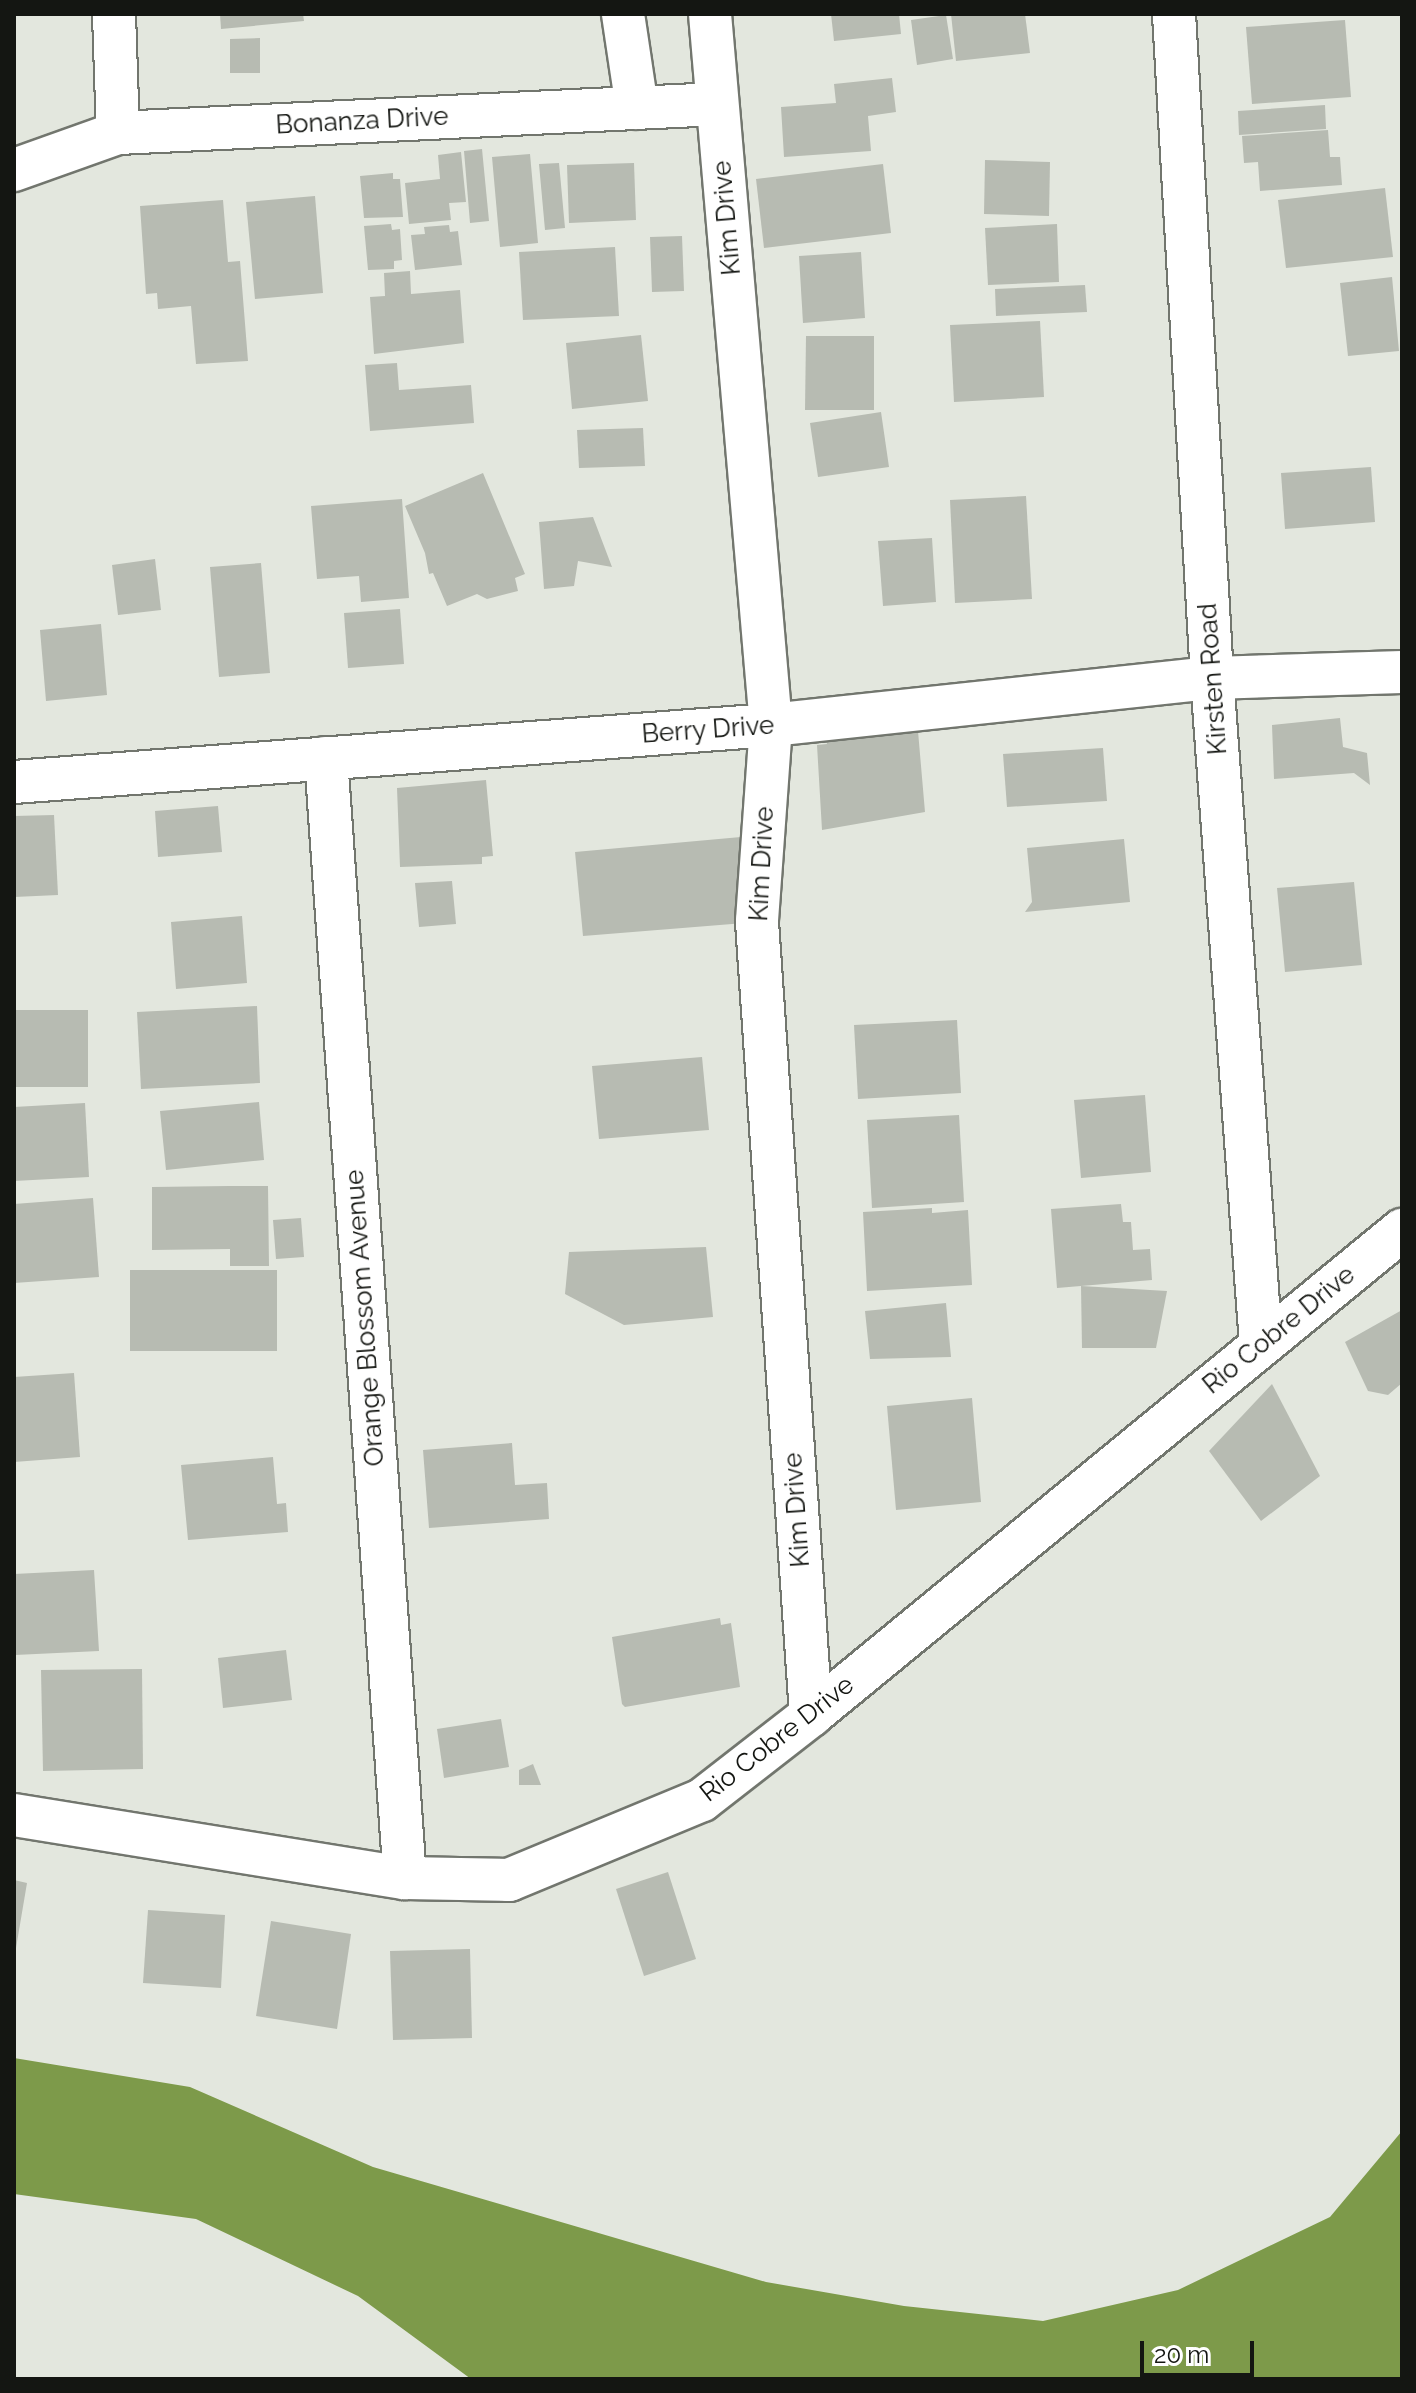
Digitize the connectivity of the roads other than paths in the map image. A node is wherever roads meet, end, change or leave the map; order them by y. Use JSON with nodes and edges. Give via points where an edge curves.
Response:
{"nodes":[{"id":1,"x":114,"y":14,"type":"edge"},
{"id":2,"x":623,"y":14,"type":"edge"},
{"id":3,"x":710,"y":14,"type":"edge"},
{"id":4,"x":1174,"y":14,"type":"edge"},
{"id":5,"x":717,"y":104,"type":"junction"},
{"id":6,"x":637,"y":108,"type":"junction"},
{"id":7,"x":118,"y":133,"type":"junction"},
{"id":8,"x":14,"y":170,"type":"edge"},
{"id":9,"x":1402,"y":672,"type":"edge"},
{"id":10,"x":1212,"y":678,"type":"junction"},
{"id":11,"x":771,"y":725,"type":"junction"},
{"id":12,"x":326,"y":758,"type":"junction"},
{"id":13,"x":14,"y":782,"type":"edge"},
{"id":14,"x":1402,"y":1230,"type":"edge"},
{"id":15,"x":1261,"y":1344,"type":"junction"},
{"id":16,"x":811,"y":1715,"type":"junction"},
{"id":17,"x":14,"y":1815,"type":"edge"},
{"id":18,"x":405,"y":1878,"type":"junction"}],
"edges":[{"from":1,"to":7,"type":"street"},
{"from":2,"to":6,"type":"street"},
{"from":3,"to":5,"type":"street","name":"Kim Drive"},
{"from":4,"to":10,"type":"street","name":"Kirsten Road"},
{"from":5,"to":6,"type":"street","name":"Bonanza Drive"},
{"from":5,"to":11,"type":"street","name":"Kim Drive"},
{"from":6,"to":7,"type":"street","name":"Bonanza Drive"},
{"from":7,"to":8,"type":"street","name":"Bonanza Drive"},
{"from":9,"to":10,"type":"street","name":"Berry Drive"},
{"from":10,"to":11,"type":"street","name":"Berry Drive"},
{"from":10,"to":15,"type":"street","name":"Kirsten Road"},
{"from":11,"to":12,"type":"street","name":"Berry Drive"},
{"from":11,"to":16,"type":"street","name":"Kim Drive","via":[[757,922]]},
{"from":12,"to":13,"type":"street","name":"Berry Drive"},
{"from":12,"to":18,"type":"street","name":"Orange Blossom Avenue"},
{"from":14,"to":15,"type":"street","name":"Rio Cobre Drive"},
{"from":15,"to":16,"type":"street","name":"Rio Cobre Drive"},
{"from":16,"to":18,"type":"street","name":"Rio Cobre Drive","via":[[702,1800],[509,1880]]},
{"from":17,"to":18,"type":"street","name":"Rio Cobre Drive"}]}
